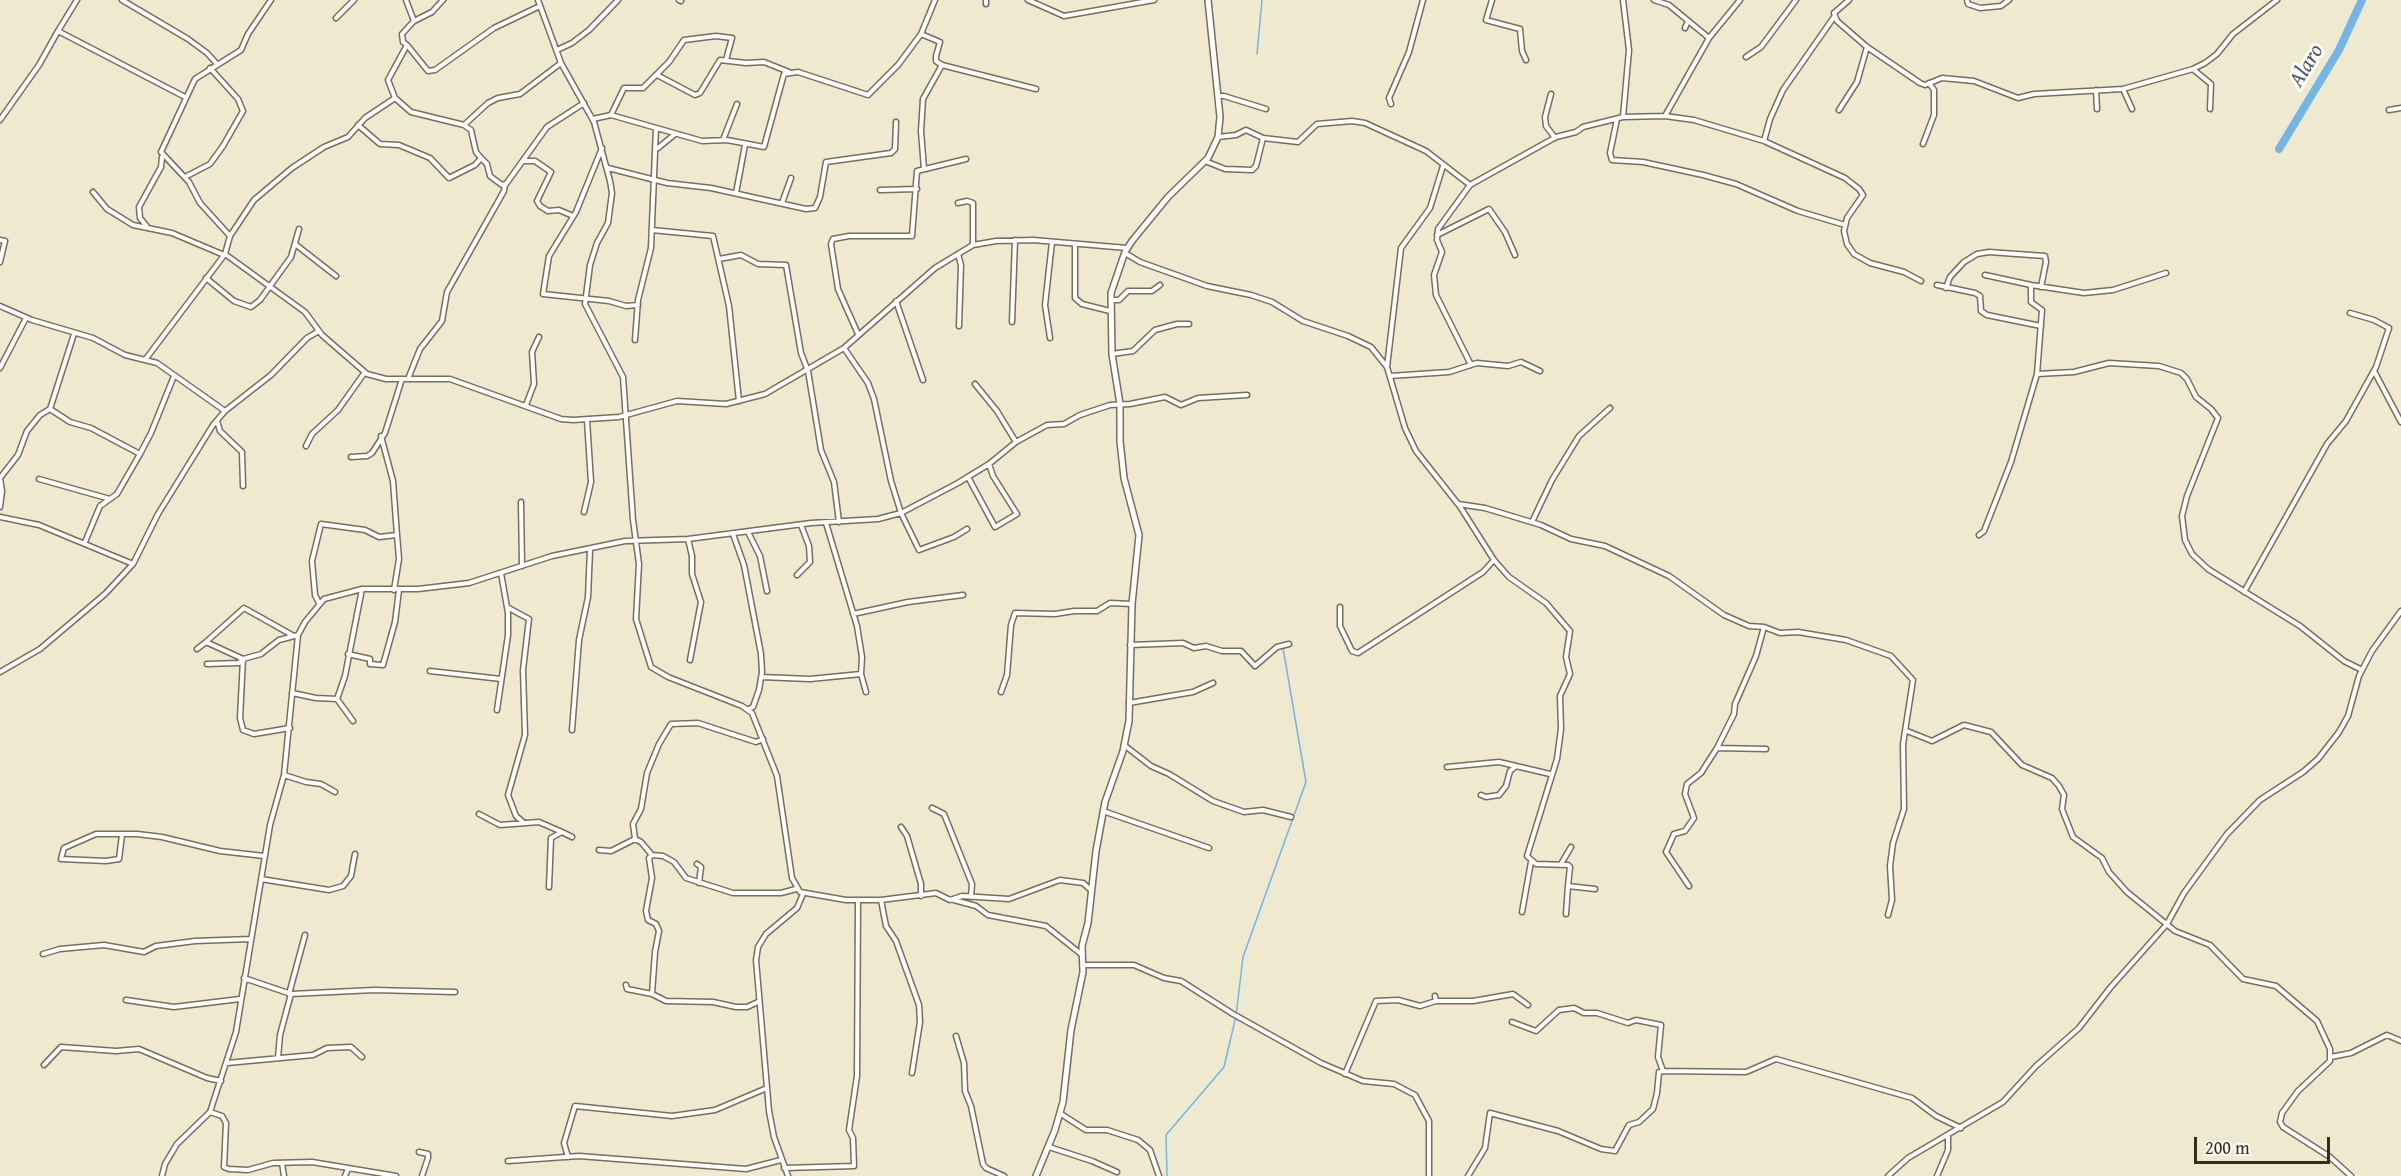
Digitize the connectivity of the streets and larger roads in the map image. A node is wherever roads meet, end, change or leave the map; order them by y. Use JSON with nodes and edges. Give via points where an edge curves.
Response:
{"nodes":[{"id":1,"x":77,"y":0,"type":"edge"},
{"id":2,"x":122,"y":0,"type":"edge"},
{"id":3,"x":271,"y":0,"type":"edge"},
{"id":4,"x":354,"y":0,"type":"edge"},
{"id":5,"x":406,"y":0,"type":"edge"},
{"id":6,"x":443,"y":0,"type":"edge"},
{"id":7,"x":538,"y":0,"type":"edge"},
{"id":8,"x":618,"y":0,"type":"edge"},
{"id":9,"x":935,"y":0,"type":"edge"},
{"id":10,"x":1028,"y":0,"type":"edge"},
{"id":11,"x":1154,"y":0,"type":"edge"},
{"id":12,"x":1208,"y":0,"type":"edge"},
{"id":13,"x":1423,"y":0,"type":"edge"},
{"id":14,"x":1492,"y":0,"type":"edge"},
{"id":15,"x":1623,"y":0,"type":"edge"},
{"id":16,"x":1654,"y":0,"type":"edge"},
{"id":17,"x":1738,"y":0,"type":"edge"},
{"id":18,"x":1796,"y":0,"type":"edge"},
{"id":19,"x":1849,"y":0,"type":"edge"},
{"id":20,"x":1967,"y":0,"type":"edge"},
{"id":21,"x":2009,"y":0,"type":"edge"},
{"id":22,"x":2277,"y":0,"type":"edge"},
{"id":23,"x":540,"y":6,"type":"junction"},
{"id":24,"x":1834,"y":17,"type":"junction"},
{"id":25,"x":336,"y":18,"type":"dead end"},
{"id":26,"x":414,"y":21,"type":"junction"},
{"id":27,"x":1688,"y":21,"type":"junction"},
{"id":28,"x":1684,"y":28,"type":"dead end"},
{"id":29,"x":58,"y":31,"type":"junction"},
{"id":30,"x":921,"y":34,"type":"junction"},
{"id":31,"x":1709,"y":38,"type":"junction"},
{"id":32,"x":407,"y":45,"type":"junction"},
{"id":33,"x":1867,"y":47,"type":"junction"},
{"id":34,"x":556,"y":50,"type":"junction"},
{"id":35,"x":1746,"y":57,"type":"dead end"},
{"id":36,"x":726,"y":60,"type":"junction"},
{"id":37,"x":1526,"y":60,"type":"dead end"},
{"id":38,"x":561,"y":63,"type":"junction"},
{"id":39,"x":217,"y":64,"type":"junction"},
{"id":40,"x":942,"y":65,"type":"junction"},
{"id":41,"x":210,"y":68,"type":"junction"},
{"id":42,"x":2193,"y":69,"type":"junction"},
{"id":43,"x":790,"y":72,"type":"junction"},
{"id":44,"x":657,"y":75,"type":"junction"},
{"id":45,"x":1929,"y":83,"type":"junction"},
{"id":46,"x":1036,"y":89,"type":"dead end"},
{"id":47,"x":2123,"y":89,"type":"junction"},
{"id":48,"x":2096,"y":90,"type":"junction"},
{"id":49,"x":1551,"y":94,"type":"dead end"},
{"id":50,"x":1218,"y":96,"type":"junction"},
{"id":51,"x":185,"y":97,"type":"junction"},
{"id":52,"x":395,"y":99,"type":"junction"},
{"id":53,"x":584,"y":103,"type":"junction"},
{"id":54,"x":737,"y":104,"type":"dead end"},
{"id":55,"x":1390,"y":104,"type":"dead end"},
{"id":56,"x":2401,"y":108,"type":"edge"},
{"id":57,"x":1266,"y":109,"type":"dead end"},
{"id":58,"x":2097,"y":109,"type":"dead end"},
{"id":59,"x":2132,"y":109,"type":"dead end"},
{"id":60,"x":2210,"y":109,"type":"dead end"},
{"id":61,"x":1839,"y":110,"type":"dead end"},
{"id":62,"x":2389,"y":110,"type":"dead end"},
{"id":63,"x":611,"y":116,"type":"junction"},
{"id":64,"x":1665,"y":116,"type":"junction"},
{"id":65,"x":1623,"y":117,"type":"junction"},
{"id":66,"x":1617,"y":118,"type":"junction"},
{"id":67,"x":593,"y":119,"type":"junction"},
{"id":68,"x":0,"y":120,"type":"edge"},
{"id":69,"x":896,"y":122,"type":"dead end"},
{"id":70,"x":358,"y":125,"type":"junction"},
{"id":71,"x":464,"y":125,"type":"junction"},
{"id":72,"x":656,"y":128,"type":"junction"},
{"id":73,"x":675,"y":133,"type":"junction"},
{"id":74,"x":1218,"y":137,"type":"junction"},
{"id":75,"x":1263,"y":138,"type":"junction"},
{"id":76,"x":1555,"y":138,"type":"junction"},
{"id":77,"x":723,"y":141,"type":"junction"},
{"id":78,"x":1764,"y":141,"type":"junction"},
{"id":79,"x":1923,"y":144,"type":"dead end"},
{"id":80,"x":745,"y":145,"type":"junction"},
{"id":81,"x":603,"y":148,"type":"junction"},
{"id":82,"x":657,"y":149,"type":"junction"},
{"id":83,"x":162,"y":156,"type":"junction"},
{"id":84,"x":481,"y":158,"type":"junction"},
{"id":85,"x":966,"y":159,"type":"dead end"},
{"id":86,"x":525,"y":161,"type":"junction"},
{"id":87,"x":1205,"y":161,"type":"junction"},
{"id":88,"x":1443,"y":165,"type":"junction"},
{"id":89,"x":608,"y":168,"type":"junction"},
{"id":90,"x":924,"y":169,"type":"junction"},
{"id":91,"x":185,"y":177,"type":"junction"},
{"id":92,"x":791,"y":178,"type":"dead end"},
{"id":93,"x":652,"y":180,"type":"junction"},
{"id":94,"x":505,"y":184,"type":"junction"},
{"id":95,"x":1470,"y":186,"type":"junction"},
{"id":96,"x":916,"y":189,"type":"junction"},
{"id":97,"x":880,"y":190,"type":"dead end"},
{"id":98,"x":93,"y":192,"type":"dead end"},
{"id":99,"x":736,"y":193,"type":"junction"},
{"id":100,"x":782,"y":203,"type":"junction"},
{"id":101,"x":958,"y":203,"type":"dead end"},
{"id":102,"x":573,"y":216,"type":"junction"},
{"id":103,"x":1845,"y":225,"type":"junction"},
{"id":104,"x":149,"y":228,"type":"junction"},
{"id":105,"x":299,"y":229,"type":"dead end"},
{"id":106,"x":652,"y":230,"type":"junction"},
{"id":107,"x":1437,"y":235,"type":"junction"},
{"id":108,"x":230,"y":236,"type":"junction"},
{"id":109,"x":0,"y":240,"type":"edge"},
{"id":110,"x":1015,"y":240,"type":"junction"},
{"id":111,"x":1052,"y":242,"type":"junction"},
{"id":112,"x":296,"y":244,"type":"junction"},
{"id":113,"x":974,"y":244,"type":"junction"},
{"id":114,"x":1075,"y":244,"type":"junction"},
{"id":115,"x":1126,"y":251,"type":"junction"},
{"id":116,"x":958,"y":254,"type":"junction"},
{"id":117,"x":224,"y":255,"type":"junction"},
{"id":118,"x":1515,"y":255,"type":"dead end"},
{"id":119,"x":719,"y":259,"type":"junction"},
{"id":120,"x":0,"y":262,"type":"edge"},
{"id":121,"x":2166,"y":273,"type":"dead end"},
{"id":122,"x":1985,"y":274,"type":"dead end"},
{"id":123,"x":336,"y":276,"type":"dead end"},
{"id":124,"x":206,"y":278,"type":"junction"},
{"id":125,"x":1921,"y":281,"type":"dead end"},
{"id":126,"x":270,"y":285,"type":"junction"},
{"id":127,"x":1160,"y":285,"type":"dead end"},
{"id":128,"x":1937,"y":285,"type":"dead end"},
{"id":129,"x":2031,"y":285,"type":"junction"},
{"id":130,"x":1946,"y":288,"type":"junction"},
{"id":131,"x":2041,"y":288,"type":"junction"},
{"id":132,"x":586,"y":299,"type":"junction"},
{"id":133,"x":1110,"y":300,"type":"junction"},
{"id":134,"x":896,"y":301,"type":"junction"},
{"id":135,"x":638,"y":305,"type":"junction"},
{"id":136,"x":0,"y":306,"type":"edge"},
{"id":137,"x":1110,"y":311,"type":"junction"},
{"id":138,"x":2349,"y":313,"type":"dead end"},
{"id":139,"x":26,"y":318,"type":"junction"},
{"id":140,"x":1012,"y":322,"type":"dead end"},
{"id":141,"x":1189,"y":324,"type":"dead end"},
{"id":142,"x":959,"y":326,"type":"dead end"},
{"id":143,"x":2041,"y":326,"type":"junction"},
{"id":144,"x":319,"y":331,"type":"junction"},
{"id":145,"x":74,"y":334,"type":"junction"},
{"id":146,"x":858,"y":334,"type":"junction"},
{"id":147,"x":539,"y":337,"type":"dead end"},
{"id":148,"x":1050,"y":338,"type":"dead end"},
{"id":149,"x":635,"y":340,"type":"dead end"},
{"id":150,"x":844,"y":348,"type":"junction"},
{"id":151,"x":1112,"y":354,"type":"junction"},
{"id":152,"x":145,"y":360,"type":"junction"},
{"id":153,"x":1471,"y":365,"type":"junction"},
{"id":154,"x":1387,"y":367,"type":"junction"},
{"id":155,"x":0,"y":368,"type":"edge"},
{"id":156,"x":2374,"y":370,"type":"junction"},
{"id":157,"x":808,"y":371,"type":"junction"},
{"id":158,"x":1540,"y":371,"type":"dead end"},
{"id":159,"x":365,"y":372,"type":"junction"},
{"id":160,"x":2037,"y":374,"type":"junction"},
{"id":161,"x":174,"y":376,"type":"junction"},
{"id":162,"x":1390,"y":376,"type":"junction"},
{"id":163,"x":405,"y":379,"type":"junction"},
{"id":164,"x":923,"y":380,"type":"dead end"},
{"id":165,"x":975,"y":384,"type":"dead end"},
{"id":166,"x":1248,"y":395,"type":"dead end"},
{"id":167,"x":739,"y":401,"type":"junction"},
{"id":168,"x":1120,"y":404,"type":"junction"},
{"id":169,"x":526,"y":405,"type":"junction"},
{"id":170,"x":1610,"y":408,"type":"dead end"},
{"id":171,"x":50,"y":409,"type":"junction"},
{"id":172,"x":225,"y":411,"type":"junction"},
{"id":173,"x":627,"y":414,"type":"junction"},
{"id":174,"x":217,"y":420,"type":"junction"},
{"id":175,"x":587,"y":420,"type":"junction"},
{"id":176,"x":2401,"y":422,"type":"edge"},
{"id":177,"x":381,"y":436,"type":"junction"},
{"id":178,"x":1016,"y":442,"type":"junction"},
{"id":179,"x":306,"y":446,"type":"dead end"},
{"id":180,"x":140,"y":453,"type":"junction"},
{"id":181,"x":351,"y":457,"type":"dead end"},
{"id":182,"x":989,"y":464,"type":"junction"},
{"id":183,"x":968,"y":477,"type":"junction"},
{"id":184,"x":39,"y":479,"type":"dead end"},
{"id":185,"x":243,"y":486,"type":"dead end"},
{"id":186,"x":110,"y":499,"type":"junction"},
{"id":187,"x":521,"y":502,"type":"dead end"},
{"id":188,"x":1458,"y":504,"type":"junction"},
{"id":189,"x":0,"y":507,"type":"edge"},
{"id":190,"x":584,"y":512,"type":"dead end"},
{"id":191,"x":901,"y":513,"type":"junction"},
{"id":192,"x":0,"y":517,"type":"edge"},
{"id":193,"x":838,"y":522,"type":"junction"},
{"id":194,"x":1532,"y":522,"type":"junction"},
{"id":195,"x":826,"y":523,"type":"junction"},
{"id":196,"x":801,"y":525,"type":"junction"},
{"id":197,"x":967,"y":529,"type":"dead end"},
{"id":198,"x":747,"y":531,"type":"junction"},
{"id":199,"x":733,"y":534,"type":"junction"},
{"id":200,"x":397,"y":535,"type":"junction"},
{"id":201,"x":1979,"y":535,"type":"dead end"},
{"id":202,"x":688,"y":539,"type":"junction"},
{"id":203,"x":636,"y":541,"type":"junction"},
{"id":204,"x":85,"y":542,"type":"junction"},
{"id":205,"x":590,"y":550,"type":"junction"},
{"id":206,"x":1494,"y":560,"type":"junction"},
{"id":207,"x":133,"y":564,"type":"junction"},
{"id":208,"x":522,"y":566,"type":"junction"},
{"id":209,"x":501,"y":573,"type":"junction"},
{"id":210,"x":797,"y":574,"type":"dead end"},
{"id":211,"x":362,"y":589,"type":"junction"},
{"id":212,"x":396,"y":590,"type":"junction"},
{"id":213,"x":767,"y":591,"type":"dead end"},
{"id":214,"x":2244,"y":592,"type":"junction"},
{"id":215,"x":963,"y":595,"type":"dead end"},
{"id":216,"x":320,"y":603,"type":"junction"},
{"id":217,"x":1132,"y":604,"type":"junction"},
{"id":218,"x":507,"y":607,"type":"junction"},
{"id":219,"x":1340,"y":607,"type":"dead end"},
{"id":220,"x":2401,"y":611,"type":"edge"},
{"id":221,"x":853,"y":614,"type":"junction"},
{"id":222,"x":1764,"y":627,"type":"junction"},
{"id":223,"x":292,"y":635,"type":"junction"},
{"id":224,"x":298,"y":635,"type":"junction"},
{"id":225,"x":206,"y":642,"type":"junction"},
{"id":226,"x":1289,"y":644,"type":"dead end"},
{"id":227,"x":1130,"y":645,"type":"junction"},
{"id":228,"x":197,"y":649,"type":"dead end"},
{"id":229,"x":348,"y":654,"type":"junction"},
{"id":230,"x":243,"y":659,"type":"junction"},
{"id":231,"x":690,"y":660,"type":"dead end"},
{"id":232,"x":207,"y":664,"type":"dead end"},
{"id":233,"x":2362,"y":670,"type":"junction"},
{"id":234,"x":430,"y":671,"type":"dead end"},
{"id":235,"x":0,"y":672,"type":"edge"},
{"id":236,"x":861,"y":674,"type":"junction"},
{"id":237,"x":761,"y":677,"type":"junction"},
{"id":238,"x":501,"y":679,"type":"junction"},
{"id":239,"x":1213,"y":683,"type":"dead end"},
{"id":240,"x":866,"y":692,"type":"dead end"},
{"id":241,"x":1001,"y":692,"type":"dead end"},
{"id":242,"x":292,"y":693,"type":"junction"},
{"id":243,"x":337,"y":699,"type":"junction"},
{"id":244,"x":1130,"y":703,"type":"junction"},
{"id":245,"x":748,"y":709,"type":"junction"},
{"id":246,"x":497,"y":710,"type":"dead end"},
{"id":247,"x":353,"y":722,"type":"dead end"},
{"id":248,"x":290,"y":728,"type":"junction"},
{"id":249,"x":572,"y":730,"type":"dead end"},
{"id":250,"x":1907,"y":732,"type":"junction"},
{"id":251,"x":763,"y":739,"type":"junction"},
{"id":252,"x":1124,"y":745,"type":"junction"},
{"id":253,"x":1717,"y":748,"type":"junction"},
{"id":254,"x":1766,"y":749,"type":"dead end"},
{"id":255,"x":1520,"y":766,"type":"junction"},
{"id":256,"x":1447,"y":767,"type":"dead end"},
{"id":257,"x":1550,"y":774,"type":"junction"},
{"id":258,"x":284,"y":775,"type":"junction"},
{"id":259,"x":335,"y":792,"type":"dead end"},
{"id":260,"x":1481,"y":795,"type":"dead end"},
{"id":261,"x":932,"y":808,"type":"dead end"},
{"id":262,"x":1104,"y":811,"type":"junction"},
{"id":263,"x":479,"y":814,"type":"dead end"},
{"id":264,"x":1291,"y":817,"type":"dead end"},
{"id":265,"x":524,"y":823,"type":"junction"},
{"id":266,"x":901,"y":827,"type":"dead end"},
{"id":267,"x":562,"y":832,"type":"junction"},
{"id":268,"x":122,"y":835,"type":"junction"},
{"id":269,"x":572,"y":837,"type":"dead end"},
{"id":270,"x":634,"y":839,"type":"junction"},
{"id":271,"x":1571,"y":847,"type":"dead end"},
{"id":272,"x":1209,"y":848,"type":"dead end"},
{"id":273,"x":599,"y":850,"type":"dead end"},
{"id":274,"x":354,"y":854,"type":"dead end"},
{"id":275,"x":652,"y":855,"type":"junction"},
{"id":276,"x":264,"y":856,"type":"junction"},
{"id":277,"x":1531,"y":862,"type":"junction"},
{"id":278,"x":697,"y":864,"type":"dead end"},
{"id":279,"x":1561,"y":865,"type":"junction"},
{"id":280,"x":261,"y":879,"type":"junction"},
{"id":281,"x":699,"y":883,"type":"junction"},
{"id":282,"x":1568,"y":886,"type":"junction"},
{"id":283,"x":1689,"y":886,"type":"dead end"},
{"id":284,"x":549,"y":887,"type":"dead end"},
{"id":285,"x":796,"y":889,"type":"junction"},
{"id":286,"x":1595,"y":889,"type":"dead end"},
{"id":287,"x":1092,"y":890,"type":"junction"},
{"id":288,"x":803,"y":894,"type":"junction"},
{"id":289,"x":921,"y":896,"type":"junction"},
{"id":290,"x":971,"y":897,"type":"junction"},
{"id":291,"x":858,"y":900,"type":"junction"},
{"id":292,"x":882,"y":900,"type":"junction"},
{"id":293,"x":952,"y":900,"type":"junction"},
{"id":294,"x":1522,"y":912,"type":"dead end"},
{"id":295,"x":1566,"y":914,"type":"dead end"},
{"id":296,"x":1888,"y":915,"type":"dead end"},
{"id":297,"x":2167,"y":924,"type":"junction"},
{"id":298,"x":305,"y":935,"type":"dead end"},
{"id":299,"x":250,"y":939,"type":"junction"},
{"id":300,"x":1083,"y":942,"type":"junction"},
{"id":301,"x":1071,"y":945,"type":"junction"},
{"id":302,"x":43,"y":954,"type":"dead end"},
{"id":303,"x":1082,"y":955,"type":"junction"},
{"id":304,"x":1084,"y":965,"type":"junction"},
{"id":305,"x":244,"y":978,"type":"junction"},
{"id":306,"x":626,"y":985,"type":"dead end"},
{"id":307,"x":455,"y":992,"type":"dead end"},
{"id":308,"x":290,"y":994,"type":"junction"},
{"id":309,"x":652,"y":994,"type":"junction"},
{"id":310,"x":241,"y":998,"type":"junction"},
{"id":311,"x":126,"y":1000,"type":"dead end"},
{"id":312,"x":758,"y":1002,"type":"junction"},
{"id":313,"x":1528,"y":1005,"type":"dead end"},
{"id":314,"x":1512,"y":1022,"type":"dead end"},
{"id":315,"x":956,"y":1036,"type":"dead end"},
{"id":316,"x":2401,"y":1041,"type":"edge"},
{"id":317,"x":362,"y":1057,"type":"dead end"},
{"id":318,"x":2331,"y":1057,"type":"junction"},
{"id":319,"x":278,"y":1058,"type":"junction"},
{"id":320,"x":226,"y":1063,"type":"junction"},
{"id":321,"x":44,"y":1065,"type":"dead end"},
{"id":322,"x":1663,"y":1071,"type":"junction"},
{"id":323,"x":912,"y":1073,"type":"dead end"},
{"id":324,"x":1346,"y":1074,"type":"junction"},
{"id":325,"x":221,"y":1081,"type":"junction"},
{"id":326,"x":767,"y":1088,"type":"junction"},
{"id":327,"x":210,"y":1112,"type":"junction"},
{"id":328,"x":1061,"y":1114,"type":"junction"},
{"id":329,"x":1961,"y":1128,"type":"junction"},
{"id":330,"x":1948,"y":1135,"type":"junction"},
{"id":331,"x":1048,"y":1147,"type":"junction"},
{"id":332,"x":419,"y":1152,"type":"dead end"},
{"id":333,"x":568,"y":1157,"type":"junction"},
{"id":334,"x":781,"y":1160,"type":"junction"},
{"id":335,"x":508,"y":1161,"type":"dead end"},
{"id":336,"x":282,"y":1163,"type":"junction"},
{"id":337,"x":706,"y":1168,"type":"junction"},
{"id":338,"x":784,"y":1168,"type":"junction"},
{"id":339,"x":348,"y":1169,"type":"junction"},
{"id":340,"x":1117,"y":1172,"type":"dead end"},
{"id":341,"x":387,"y":1175,"type":"edge"},
{"id":342,"x":162,"y":1176,"type":"edge"},
{"id":343,"x":284,"y":1176,"type":"edge"},
{"id":344,"x":345,"y":1176,"type":"edge"},
{"id":345,"x":396,"y":1176,"type":"edge"},
{"id":346,"x":422,"y":1176,"type":"edge"},
{"id":347,"x":703,"y":1176,"type":"edge"},
{"id":348,"x":788,"y":1176,"type":"edge"},
{"id":349,"x":1004,"y":1176,"type":"edge"},
{"id":350,"x":1036,"y":1176,"type":"edge"},
{"id":351,"x":1159,"y":1176,"type":"edge"},
{"id":352,"x":1429,"y":1176,"type":"edge"},
{"id":353,"x":1468,"y":1176,"type":"edge"},
{"id":354,"x":1888,"y":1176,"type":"edge"},
{"id":355,"x":1936,"y":1176,"type":"edge"},
{"id":356,"x":2351,"y":1176,"type":"edge"}],
"edges":[{"from":1,"to":29,"type":"street"},
{"from":2,"to":39,"type":"street","via":[[188,39]]},
{"from":3,"to":39,"type":"street","via":[[241,51]]},
{"from":4,"to":25,"type":"street"},
{"from":5,"to":26,"type":"street"},
{"from":6,"to":26,"type":"street","via":[[432,12]]},
{"from":7,"to":23,"type":"street"},
{"from":8,"to":34,"type":"street","via":[[603,19]]},
{"from":9,"to":30,"type":"street"},
{"from":10,"to":11,"type":"street","via":[[1064,16]]},
{"from":12,"to":50,"type":"street"},
{"from":13,"to":55,"type":"street"},
{"from":14,"to":37,"type":"street","via":[[1486,20],[1520,29]]},
{"from":15,"to":65,"type":"street","via":[[1629,50]]},
{"from":16,"to":27,"type":"street","via":[[1669,5]]},
{"from":17,"to":31,"type":"street"},
{"from":18,"to":35,"type":"street","via":[[1761,47]]},
{"from":19,"to":24,"type":"street","via":[[1835,11]]},
{"from":20,"to":21,"type":"street","via":[[1980,8],[2001,6]]},
{"from":22,"to":42,"type":"street","via":[[2233,34],[2217,54]]},
{"from":23,"to":32,"type":"street","via":[[494,28],[435,70],[428,70]]},
{"from":23,"to":34,"type":"street"},
{"from":24,"to":33,"type":"street"},
{"from":24,"to":78,"type":"street","via":[[1783,90]]},
{"from":26,"to":32,"type":"street","via":[[402,36]]},
{"from":27,"to":28,"type":"street"},
{"from":27,"to":31,"type":"street"},
{"from":29,"to":51,"type":"street"},
{"from":29,"to":68,"type":"street"},
{"from":30,"to":40,"type":"street","via":[[940,42],[936,61]]},
{"from":30,"to":43,"type":"street","via":[[868,95]]},
{"from":31,"to":64,"type":"street"},
{"from":32,"to":52,"type":"street","via":[[388,81]]},
{"from":33,"to":45,"type":"street","via":[[1920,84]]},
{"from":33,"to":61,"type":"street","via":[[1857,82]]},
{"from":34,"to":38,"type":"street"},
{"from":36,"to":43,"type":"street","via":[[764,62]]},
{"from":36,"to":44,"type":"street","via":[[715,65],[695,96]]},
{"from":36,"to":44,"type":"street","via":[[732,38],[687,39]]},
{"from":38,"to":53,"type":"street"},
{"from":38,"to":71,"type":"street","via":[[520,94],[488,103]]},
{"from":39,"to":41,"type":"street"},
{"from":40,"to":46,"type":"street"},
{"from":40,"to":90,"type":"street","via":[[923,99]]},
{"from":41,"to":51,"type":"street","via":[[195,79]]},
{"from":41,"to":91,"type":"street","via":[[238,99],[243,111],[210,164]]},
{"from":42,"to":47,"type":"street"},
{"from":42,"to":60,"type":"street","via":[[2211,84]]},
{"from":43,"to":80,"type":"street","via":[[783,74],[780,81],[764,147]]},
{"from":44,"to":63,"type":"street","via":[[640,90],[624,88]]},
{"from":45,"to":48,"type":"street","via":[[1942,78],[1974,81],[2018,98]]},
{"from":45,"to":79,"type":"street","via":[[1934,90],[1934,115]]},
{"from":47,"to":48,"type":"street"},
{"from":47,"to":59,"type":"street"},
{"from":48,"to":58,"type":"street"},
{"from":49,"to":76,"type":"street","via":[[1545,117]]},
{"from":50,"to":57,"type":"street"},
{"from":50,"to":74,"type":"street"},
{"from":51,"to":83,"type":"street","via":[[163,145]]},
{"from":52,"to":70,"type":"street"},
{"from":52,"to":71,"type":"street","via":[[411,112]]},
{"from":53,"to":67,"type":"street"},
{"from":53,"to":86,"type":"street","via":[[548,127]]},
{"from":54,"to":77,"type":"street"},
{"from":56,"to":62,"type":"street"},
{"from":63,"to":67,"type":"street"},
{"from":63,"to":72,"type":"street"},
{"from":64,"to":65,"type":"street"},
{"from":64,"to":78,"type":"street","via":[[1694,120]]},
{"from":65,"to":66,"type":"street"},
{"from":66,"to":76,"type":"street"},
{"from":66,"to":103,"type":"street","via":[[1612,160],[1643,162],[1736,184],[1798,211]]},
{"from":67,"to":81,"type":"street"},
{"from":69,"to":100,"type":"street","via":[[895,149],[891,153],[826,162],[815,208]]},
{"from":70,"to":84,"type":"street","via":[[380,144],[399,145],[430,158],[449,178],[476,165]]},
{"from":70,"to":108,"type":"street","via":[[348,137],[324,147],[265,189],[247,207]]},
{"from":71,"to":84,"type":"street","via":[[471,130]]},
{"from":72,"to":73,"type":"street"},
{"from":72,"to":82,"type":"street"},
{"from":73,"to":77,"type":"street","via":[[702,141]]},
{"from":73,"to":82,"type":"street"},
{"from":74,"to":75,"type":"street","via":[[1246,130]]},
{"from":74,"to":87,"type":"street"},
{"from":75,"to":87,"type":"street","via":[[1252,170],[1226,169]]},
{"from":75,"to":88,"type":"street","via":[[1298,142],[1317,124],[1353,121],[1380,128],[1419,147]]},
{"from":76,"to":95,"type":"street"},
{"from":77,"to":80,"type":"street"},
{"from":78,"to":103,"type":"street","via":[[1827,169],[1859,189],[1862,199]]},
{"from":80,"to":99,"type":"street"},
{"from":81,"to":89,"type":"street"},
{"from":81,"to":102,"type":"street"},
{"from":82,"to":93,"type":"street"},
{"from":83,"to":91,"type":"street"},
{"from":83,"to":104,"type":"street","via":[[161,167],[139,207],[140,218]]},
{"from":84,"to":94,"type":"street","via":[[490,176]]},
{"from":85,"to":90,"type":"street"},
{"from":86,"to":94,"type":"street"},
{"from":86,"to":102,"type":"street","via":[[535,161],[551,172],[537,201],[540,206]]},
{"from":87,"to":115,"type":"street","via":[[1168,197]]},
{"from":88,"to":95,"type":"street"},
{"from":88,"to":154,"type":"street","via":[[1430,208],[1401,248]]},
{"from":89,"to":93,"type":"street"},
{"from":89,"to":132,"type":"street","via":[[612,192],[608,223],[590,265]]},
{"from":90,"to":96,"type":"street","via":[[916,173]]},
{"from":91,"to":108,"type":"street","via":[[200,203]]},
{"from":92,"to":100,"type":"street"},
{"from":93,"to":99,"type":"street"},
{"from":93,"to":106,"type":"street"},
{"from":94,"to":163,"type":"street","via":[[447,292],[442,321],[420,349]]},
{"from":95,"to":107,"type":"street"},
{"from":96,"to":97,"type":"street"},
{"from":96,"to":146,"type":"street","via":[[912,236],[832,239],[838,289]]},
{"from":98,"to":104,"type":"street","via":[[107,209],[133,225]]},
{"from":99,"to":100,"type":"street"},
{"from":101,"to":113,"type":"street","via":[[973,203]]},
{"from":102,"to":132,"type":"street","via":[[549,256],[543,294]]},
{"from":103,"to":125,"type":"street","via":[[1847,244],[1854,254]]},
{"from":104,"to":117,"type":"street","via":[[172,232]]},
{"from":105,"to":112,"type":"street"},
{"from":106,"to":119,"type":"street","via":[[709,234]]},
{"from":106,"to":135,"type":"street"},
{"from":107,"to":118,"type":"street","via":[[1489,209]]},
{"from":107,"to":153,"type":"street","via":[[1442,252],[1434,287]]},
{"from":108,"to":117,"type":"street"},
{"from":109,"to":120,"type":"street","via":[[5,241]]},
{"from":110,"to":111,"type":"street"},
{"from":110,"to":113,"type":"street"},
{"from":110,"to":140,"type":"street"},
{"from":111,"to":114,"type":"street"},
{"from":111,"to":148,"type":"street","via":[[1045,304]]},
{"from":112,"to":123,"type":"street"},
{"from":112,"to":126,"type":"street"},
{"from":113,"to":116,"type":"street"},
{"from":114,"to":115,"type":"street"},
{"from":114,"to":137,"type":"street","via":[[1075,298],[1082,304]]},
{"from":115,"to":133,"type":"street"},
{"from":115,"to":154,"type":"street","via":[[1140,262],[1207,286],[1251,295],[1278,305],[1303,321],[1348,336],[1371,347]]},
{"from":116,"to":134,"type":"street"},
{"from":116,"to":142,"type":"street"},
{"from":117,"to":124,"type":"street"},
{"from":117,"to":126,"type":"street"},
{"from":119,"to":157,"type":"street","via":[[738,255],[758,264],[786,265],[801,353]]},
{"from":119,"to":167,"type":"street","via":[[729,306]]},
{"from":121,"to":131,"type":"street","via":[[2113,290],[2084,293]]},
{"from":122,"to":129,"type":"street"},
{"from":124,"to":126,"type":"street","via":[[246,307],[260,300]]},
{"from":124,"to":152,"type":"street"},
{"from":126,"to":144,"type":"street","via":[[305,312]]},
{"from":127,"to":133,"type":"street","via":[[1152,291],[1128,291],[1119,300]]},
{"from":128,"to":130,"type":"street"},
{"from":129,"to":131,"type":"street"},
{"from":129,"to":143,"type":"street","via":[[2031,302],[2043,310]]},
{"from":130,"to":131,"type":"street","via":[[1964,262],[1989,252],[2044,256]]},
{"from":130,"to":143,"type":"street","via":[[1980,296],[1981,311],[1987,315]]},
{"from":132,"to":135,"type":"street"},
{"from":132,"to":173,"type":"street","via":[[587,310],[623,377]]},
{"from":133,"to":137,"type":"street"},
{"from":134,"to":146,"type":"street"},
{"from":134,"to":164,"type":"street"},
{"from":135,"to":149,"type":"street"},
{"from":136,"to":139,"type":"street"},
{"from":137,"to":151,"type":"street"},
{"from":138,"to":156,"type":"street","via":[[2389,328]]},
{"from":139,"to":145,"type":"street"},
{"from":139,"to":155,"type":"street"},
{"from":141,"to":151,"type":"street","via":[[1155,330],[1133,351]]},
{"from":143,"to":160,"type":"street"},
{"from":144,"to":159,"type":"street"},
{"from":144,"to":172,"type":"street"},
{"from":145,"to":152,"type":"street"},
{"from":145,"to":171,"type":"street"},
{"from":146,"to":150,"type":"street"},
{"from":147,"to":169,"type":"street","via":[[532,352],[534,384]]},
{"from":150,"to":157,"type":"street"},
{"from":150,"to":191,"type":"street","via":[[874,399]]},
{"from":151,"to":168,"type":"street"},
{"from":152,"to":161,"type":"street","via":[[157,363]]},
{"from":153,"to":158,"type":"street","via":[[1508,366],[1521,362]]},
{"from":153,"to":162,"type":"street","via":[[1449,372]]},
{"from":154,"to":162,"type":"street"},
{"from":156,"to":176,"type":"street"},
{"from":156,"to":214,"type":"street","via":[[2346,421],[2327,444]]},
{"from":157,"to":167,"type":"street","via":[[765,394]]},
{"from":157,"to":193,"type":"street","via":[[819,442],[836,494]]},
{"from":159,"to":163,"type":"street","via":[[376,377]]},
{"from":159,"to":179,"type":"street"},
{"from":160,"to":201,"type":"street","via":[[2011,462]]},
{"from":160,"to":214,"type":"street","via":[[2074,372],[2109,363],[2159,366],[2187,379],[2196,397],[2218,418],[2187,496],[2182,516],[2185,540],[2192,554],[2208,569]]},
{"from":161,"to":172,"type":"street"},
{"from":161,"to":180,"type":"street"},
{"from":162,"to":188,"type":"street","via":[[1416,451]]},
{"from":163,"to":169,"type":"street","via":[[450,379]]},
{"from":163,"to":177,"type":"street"},
{"from":165,"to":178,"type":"street"},
{"from":166,"to":168,"type":"street","via":[[1198,398],[1181,405],[1165,397]]},
{"from":167,"to":173,"type":"street","via":[[677,401]]},
{"from":168,"to":178,"type":"street","via":[[1080,415],[1064,424],[1040,428]]},
{"from":168,"to":217,"type":"street","via":[[1125,478],[1139,535]]},
{"from":169,"to":175,"type":"street","via":[[561,419]]},
{"from":170,"to":194,"type":"street","via":[[1578,436]]},
{"from":171,"to":180,"type":"street"},
{"from":171,"to":189,"type":"street","via":[[27,431],[18,455],[0,478]]},
{"from":172,"to":174,"type":"street"},
{"from":173,"to":175,"type":"street"},
{"from":173,"to":203,"type":"street"},
{"from":174,"to":185,"type":"street","via":[[220,431],[242,452]]},
{"from":174,"to":207,"type":"street","via":[[176,482]]},
{"from":175,"to":190,"type":"street","via":[[591,482]]},
{"from":177,"to":181,"type":"street","via":[[369,455]]},
{"from":177,"to":200,"type":"street","via":[[393,481]]},
{"from":178,"to":182,"type":"street"},
{"from":180,"to":186,"type":"street","via":[[125,483]]},
{"from":182,"to":183,"type":"street"},
{"from":182,"to":183,"type":"street","via":[[1017,514],[995,527]]},
{"from":183,"to":191,"type":"street"},
{"from":184,"to":186,"type":"street"},
{"from":186,"to":204,"type":"street","via":[[100,506]]},
{"from":187,"to":208,"type":"street"},
{"from":188,"to":194,"type":"street"},
{"from":188,"to":206,"type":"street"},
{"from":191,"to":193,"type":"street"},
{"from":191,"to":197,"type":"street","via":[[920,549]]},
{"from":192,"to":204,"type":"street","via":[[39,525]]},
{"from":193,"to":195,"type":"street"},
{"from":194,"to":222,"type":"street","via":[[1571,538],[1605,546],[1669,576],[1724,615],[1749,626]]},
{"from":195,"to":196,"type":"street"},
{"from":195,"to":221,"type":"street"},
{"from":196,"to":198,"type":"street"},
{"from":196,"to":210,"type":"street","via":[[810,562]]},
{"from":198,"to":199,"type":"street"},
{"from":198,"to":213,"type":"street","via":[[760,556]]},
{"from":199,"to":202,"type":"street"},
{"from":199,"to":237,"type":"street","via":[[755,614]]},
{"from":200,"to":212,"type":"street"},
{"from":200,"to":216,"type":"street","via":[[379,537],[365,530],[321,524],[312,561],[315,595]]},
{"from":202,"to":203,"type":"street"},
{"from":202,"to":231,"type":"street","via":[[693,556],[692,574],[701,602]]},
{"from":203,"to":205,"type":"street"},
{"from":203,"to":245,"type":"street","via":[[636,619],[651,667]]},
{"from":204,"to":207,"type":"street"},
{"from":205,"to":208,"type":"street"},
{"from":205,"to":249,"type":"street"},
{"from":206,"to":219,"type":"street","via":[[1484,572],[1358,653],[1352,651],[1340,626]]},
{"from":206,"to":257,"type":"street","via":[[1509,577],[1546,603],[1570,631],[1566,657],[1570,674],[1560,696],[1561,729],[1557,759]]},
{"from":207,"to":235,"type":"street","via":[[74,622],[40,649]]},
{"from":208,"to":209,"type":"street"},
{"from":209,"to":212,"type":"street","via":[[469,583]]},
{"from":209,"to":218,"type":"street"},
{"from":211,"to":212,"type":"street"},
{"from":211,"to":216,"type":"street","via":[[337,594]]},
{"from":211,"to":229,"type":"street"},
{"from":212,"to":229,"type":"street","via":[[395,622],[383,665],[369,664],[370,659]]},
{"from":214,"to":233,"type":"street"},
{"from":215,"to":221,"type":"street"},
{"from":216,"to":224,"type":"street"},
{"from":217,"to":227,"type":"street"},
{"from":217,"to":241,"type":"street","via":[[1110,603],[1098,611],[1015,613]]},
{"from":218,"to":238,"type":"street","via":[[508,635]]},
{"from":218,"to":265,"type":"street","via":[[529,619],[523,670],[525,735],[507,795],[516,816]]},
{"from":220,"to":233,"type":"street"},
{"from":221,"to":236,"type":"street","via":[[860,640]]},
{"from":222,"to":250,"type":"street","via":[[1780,633],[1846,640],[1891,656],[1913,680],[1906,712]]},
{"from":222,"to":253,"type":"street","via":[[1756,656]]},
{"from":223,"to":224,"type":"street"},
{"from":223,"to":225,"type":"street","via":[[244,608]]},
{"from":223,"to":230,"type":"street","via":[[254,657]]},
{"from":224,"to":242,"type":"street"},
{"from":225,"to":228,"type":"street"},
{"from":225,"to":230,"type":"street"},
{"from":226,"to":227,"type":"street","via":[[1277,647],[1255,666],[1241,651],[1194,648],[1183,643]]},
{"from":227,"to":244,"type":"street"},
{"from":229,"to":243,"type":"street"},
{"from":230,"to":232,"type":"street","via":[[239,663]]},
{"from":230,"to":248,"type":"street","via":[[243,730],[254,734]]},
{"from":233,"to":297,"type":"street","via":[[2340,732],[2318,759],[2260,800],[2227,834],[2184,893]]},
{"from":234,"to":238,"type":"street"},
{"from":236,"to":237,"type":"street","via":[[810,679]]},
{"from":236,"to":240,"type":"street"},
{"from":237,"to":245,"type":"street","via":[[755,703]]},
{"from":238,"to":246,"type":"street"},
{"from":239,"to":244,"type":"street","via":[[1193,692]]},
{"from":242,"to":243,"type":"street"},
{"from":242,"to":248,"type":"street"},
{"from":243,"to":247,"type":"street"},
{"from":244,"to":252,"type":"street"},
{"from":245,"to":251,"type":"street"},
{"from":248,"to":258,"type":"street"},
{"from":250,"to":296,"type":"street","via":[[1903,744],[1904,809],[1893,843]]},
{"from":250,"to":297,"type":"street","via":[[1932,741],[1964,725],[1991,732],[2022,765],[2052,778],[2060,786],[2064,795],[2062,809],[2073,837],[2091,847],[2127,892]]},
{"from":251,"to":270,"type":"street","via":[[756,742],[698,723],[671,724],[645,782],[641,808],[633,824]]},
{"from":251,"to":285,"type":"street","via":[[777,776]]},
{"from":252,"to":262,"type":"street"},
{"from":252,"to":264,"type":"street","via":[[1151,766],[1213,801],[1244,812],[1263,810]]},
{"from":253,"to":254,"type":"street"},
{"from":253,"to":283,"type":"street","via":[[1701,773],[1687,784],[1694,818],[1685,831],[1674,834],[1666,852]]},
{"from":255,"to":256,"type":"street","via":[[1499,762]]},
{"from":255,"to":257,"type":"street"},
{"from":255,"to":260,"type":"street","via":[[1512,768],[1499,795]]},
{"from":257,"to":277,"type":"street","via":[[1528,849]]},
{"from":258,"to":259,"type":"street","via":[[321,784]]},
{"from":258,"to":276,"type":"street"},
{"from":261,"to":290,"type":"street","via":[[944,814],[972,884]]},
{"from":262,"to":272,"type":"street"},
{"from":262,"to":287,"type":"street"},
{"from":263,"to":265,"type":"street","via":[[500,825]]},
{"from":265,"to":267,"type":"street","via":[[539,822]]},
{"from":266,"to":289,"type":"street","via":[[921,884]]},
{"from":267,"to":269,"type":"street"},
{"from":267,"to":284,"type":"street","via":[[551,838]]},
{"from":268,"to":268,"type":"street","via":[[119,859],[61,859],[64,848],[79,839],[96,834]]},
{"from":268,"to":276,"type":"street","via":[[162,837],[220,851]]},
{"from":270,"to":273,"type":"street","via":[[611,851]]},
{"from":270,"to":275,"type":"street"},
{"from":271,"to":279,"type":"street"},
{"from":274,"to":280,"type":"street","via":[[351,876],[343,886],[329,890]]},
{"from":275,"to":281,"type":"street","via":[[674,862],[686,878]]},
{"from":275,"to":309,"type":"street","via":[[646,911],[648,920],[656,924],[659,932]]},
{"from":276,"to":280,"type":"street"},
{"from":277,"to":279,"type":"street"},
{"from":277,"to":294,"type":"street"},
{"from":278,"to":281,"type":"street","via":[[701,867]]},
{"from":279,"to":282,"type":"street","via":[[1570,867]]},
{"from":280,"to":299,"type":"street"},
{"from":281,"to":285,"type":"street","via":[[741,894]]},
{"from":282,"to":286,"type":"street"},
{"from":282,"to":295,"type":"street"},
{"from":285,"to":288,"type":"street"},
{"from":287,"to":290,"type":"street","via":[[1083,883],[1060,880],[1014,899]]},
{"from":287,"to":300,"type":"street"},
{"from":288,"to":291,"type":"street"},
{"from":288,"to":312,"type":"street","via":[[797,909],[770,929],[758,947]]},
{"from":289,"to":292,"type":"street"},
{"from":289,"to":293,"type":"street","via":[[936,893]]},
{"from":290,"to":293,"type":"street"},
{"from":291,"to":292,"type":"street"},
{"from":291,"to":338,"type":"street","via":[[857,1076],[849,1130],[854,1166]]},
{"from":292,"to":323,"type":"street","via":[[886,926],[896,941],[919,1005]]},
{"from":293,"to":301,"type":"street","via":[[976,906],[988,915],[1046,926]]},
{"from":297,"to":318,"type":"street","via":[[2210,945],[2245,981],[2271,984],[2281,990],[2320,1025]]},
{"from":297,"to":329,"type":"street","via":[[2079,1028],[2003,1102]]},
{"from":298,"to":308,"type":"street"},
{"from":299,"to":302,"type":"street","via":[[156,945],[144,952],[104,945]]},
{"from":299,"to":305,"type":"street"},
{"from":300,"to":301,"type":"street"},
{"from":300,"to":303,"type":"street"},
{"from":301,"to":303,"type":"street"},
{"from":303,"to":304,"type":"street"},
{"from":304,"to":324,"type":"street","via":[[1134,965],[1181,981],[1242,1020]]},
{"from":304,"to":328,"type":"street"},
{"from":305,"to":308,"type":"street"},
{"from":305,"to":310,"type":"street"},
{"from":306,"to":309,"type":"street","via":[[627,989]]},
{"from":307,"to":308,"type":"street"},
{"from":308,"to":319,"type":"street"},
{"from":309,"to":312,"type":"street","via":[[666,1001],[713,1002],[736,1007]]},
{"from":310,"to":311,"type":"street","via":[[174,1007]]},
{"from":310,"to":320,"type":"street"},
{"from":312,"to":326,"type":"street"},
{"from":313,"to":324,"type":"street","via":[[1513,994],[1473,1001],[1435,999],[1420,1006],[1398,1000],[1376,1001]]},
{"from":314,"to":322,"type":"street","via":[[1536,1031],[1558,1010],[1574,1008],[1628,1023],[1655,1023],[1661,1025],[1658,1057]]},
{"from":315,"to":349,"type":"street","via":[[983,1164]]},
{"from":316,"to":318,"type":"street","via":[[2387,1035],[2350,1053]]},
{"from":317,"to":319,"type":"street","via":[[351,1047]]},
{"from":318,"to":356,"type":"street","via":[[2298,1091],[2279,1118],[2283,1127],[2330,1157]]},
{"from":319,"to":320,"type":"street"},
{"from":320,"to":325,"type":"street"},
{"from":321,"to":325,"type":"street","via":[[61,1047],[139,1049]]},
{"from":322,"to":329,"type":"street","via":[[1746,1072],[1776,1059],[1912,1098]]},
{"from":322,"to":353,"type":"street","via":[[1659,1072],[1653,1109],[1639,1122],[1629,1125],[1615,1151],[1490,1113],[1485,1148]]},
{"from":324,"to":352,"type":"street","via":[[1363,1081],[1394,1084],[1415,1095],[1429,1121]]},
{"from":325,"to":327,"type":"street"},
{"from":326,"to":333,"type":"street","via":[[715,1110],[672,1116],[575,1106],[564,1143]]},
{"from":326,"to":334,"type":"street"},
{"from":327,"to":336,"type":"street","via":[[222,1116],[226,1123],[225,1167],[248,1170]]},
{"from":327,"to":342,"type":"street","via":[[177,1144]]},
{"from":328,"to":331,"type":"street"},
{"from":328,"to":351,"type":"street","via":[[1086,1130],[1107,1130],[1138,1140],[1150,1150]]},
{"from":329,"to":330,"type":"street"},
{"from":330,"to":354,"type":"street","via":[[1908,1158]]},
{"from":330,"to":355,"type":"street","via":[[1948,1150]]},
{"from":331,"to":340,"type":"street"},
{"from":331,"to":350,"type":"street"},
{"from":332,"to":346,"type":"street","via":[[429,1158]]},
{"from":333,"to":335,"type":"street"},
{"from":333,"to":337,"type":"street","via":[[621,1158]]},
{"from":334,"to":337,"type":"street","via":[[746,1169]]},
{"from":334,"to":338,"type":"street"},
{"from":336,"to":339,"type":"street","via":[[312,1162]]},
{"from":336,"to":343,"type":"street"},
{"from":337,"to":347,"type":"street"},
{"from":338,"to":348,"type":"street"},
{"from":339,"to":341,"type":"street"},
{"from":339,"to":344,"type":"street"},
{"from":341,"to":345,"type":"street"}]}
